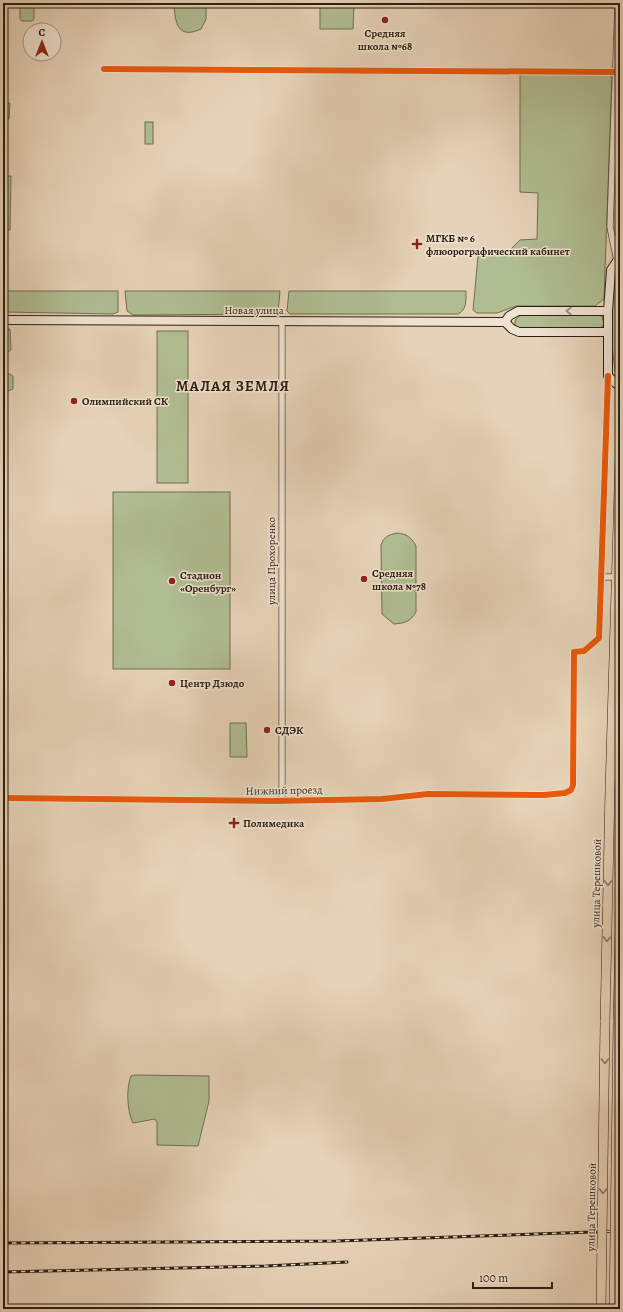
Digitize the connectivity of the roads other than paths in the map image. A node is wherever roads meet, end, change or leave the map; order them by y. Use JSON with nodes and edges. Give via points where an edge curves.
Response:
{"nodes":[{"id":1,"x":618,"y":3,"type":"edge"},
{"id":2,"x":104,"y":69,"type":"dead end"},
{"id":3,"x":616,"y":72,"type":"junction"},
{"id":4,"x":619,"y":261,"type":"edge"},
{"id":5,"x":608,"y":311,"type":"junction"},
{"id":6,"x":3,"y":320,"type":"edge"},
{"id":7,"x":282,"y":321,"type":"junction"},
{"id":8,"x":505,"y":322,"type":"junction"},
{"id":9,"x":608,"y":332,"type":"junction"},
{"id":10,"x":608,"y":376,"type":"junction"},
{"id":11,"x":620,"y":387,"type":"edge"},
{"id":12,"x":620,"y":457,"type":"edge"},
{"id":13,"x":620,"y":500,"type":"edge"},
{"id":14,"x":601,"y":576,"type":"junction"},
{"id":15,"x":617,"y":576,"type":"junction"},
{"id":16,"x":3,"y":798,"type":"edge"},
{"id":17,"x":282,"y":801,"type":"junction"},
{"id":18,"x":620,"y":932,"type":"edge"},
{"id":19,"x":602,"y":1309,"type":"edge"},
{"id":20,"x":614,"y":1309,"type":"edge"}],
"edges":[{"from":1,"to":3,"type":"street"},
{"from":2,"to":3,"type":"street"},
{"from":3,"to":4,"type":"street","via":[[610,227]]},
{"from":4,"to":5,"type":"main road","via":[[612,270]]},
{"from":5,"to":8,"type":"main road","one_way":true,"via":[[518,311]]},
{"from":5,"to":9,"type":"main road"},
{"from":6,"to":7,"type":"main road","name":"Новая улица"},
{"from":7,"to":8,"type":"main road","name":"Новая улица"},
{"from":7,"to":17,"type":"street","name":"улица Прохоренко"},
{"from":8,"to":9,"type":"main road","via":[[519,332]]},
{"from":9,"to":10,"type":"main road"},
{"from":10,"to":11,"type":"main road"},
{"from":10,"to":14,"type":"street"},
{"from":12,"to":13,"type":"main road","name":"улица Терешковой"},
{"from":13,"to":15,"type":"main road","name":"улица Терешковой"},
{"from":14,"to":15,"type":"street"},
{"from":14,"to":17,"type":"street","name":"Нижний проезд","via":[[599,638],[584,651],[574,652],[571,790],[565,793],[428,794],[382,799]]},
{"from":15,"to":19,"type":"main road","name":"улица Терешковой","one_way":true,"bridge":true,"via":[[607,900]]},
{"from":16,"to":17,"type":"street","name":"Нижний проезд"},
{"from":18,"to":20,"type":"main road","bridge":true}]}
